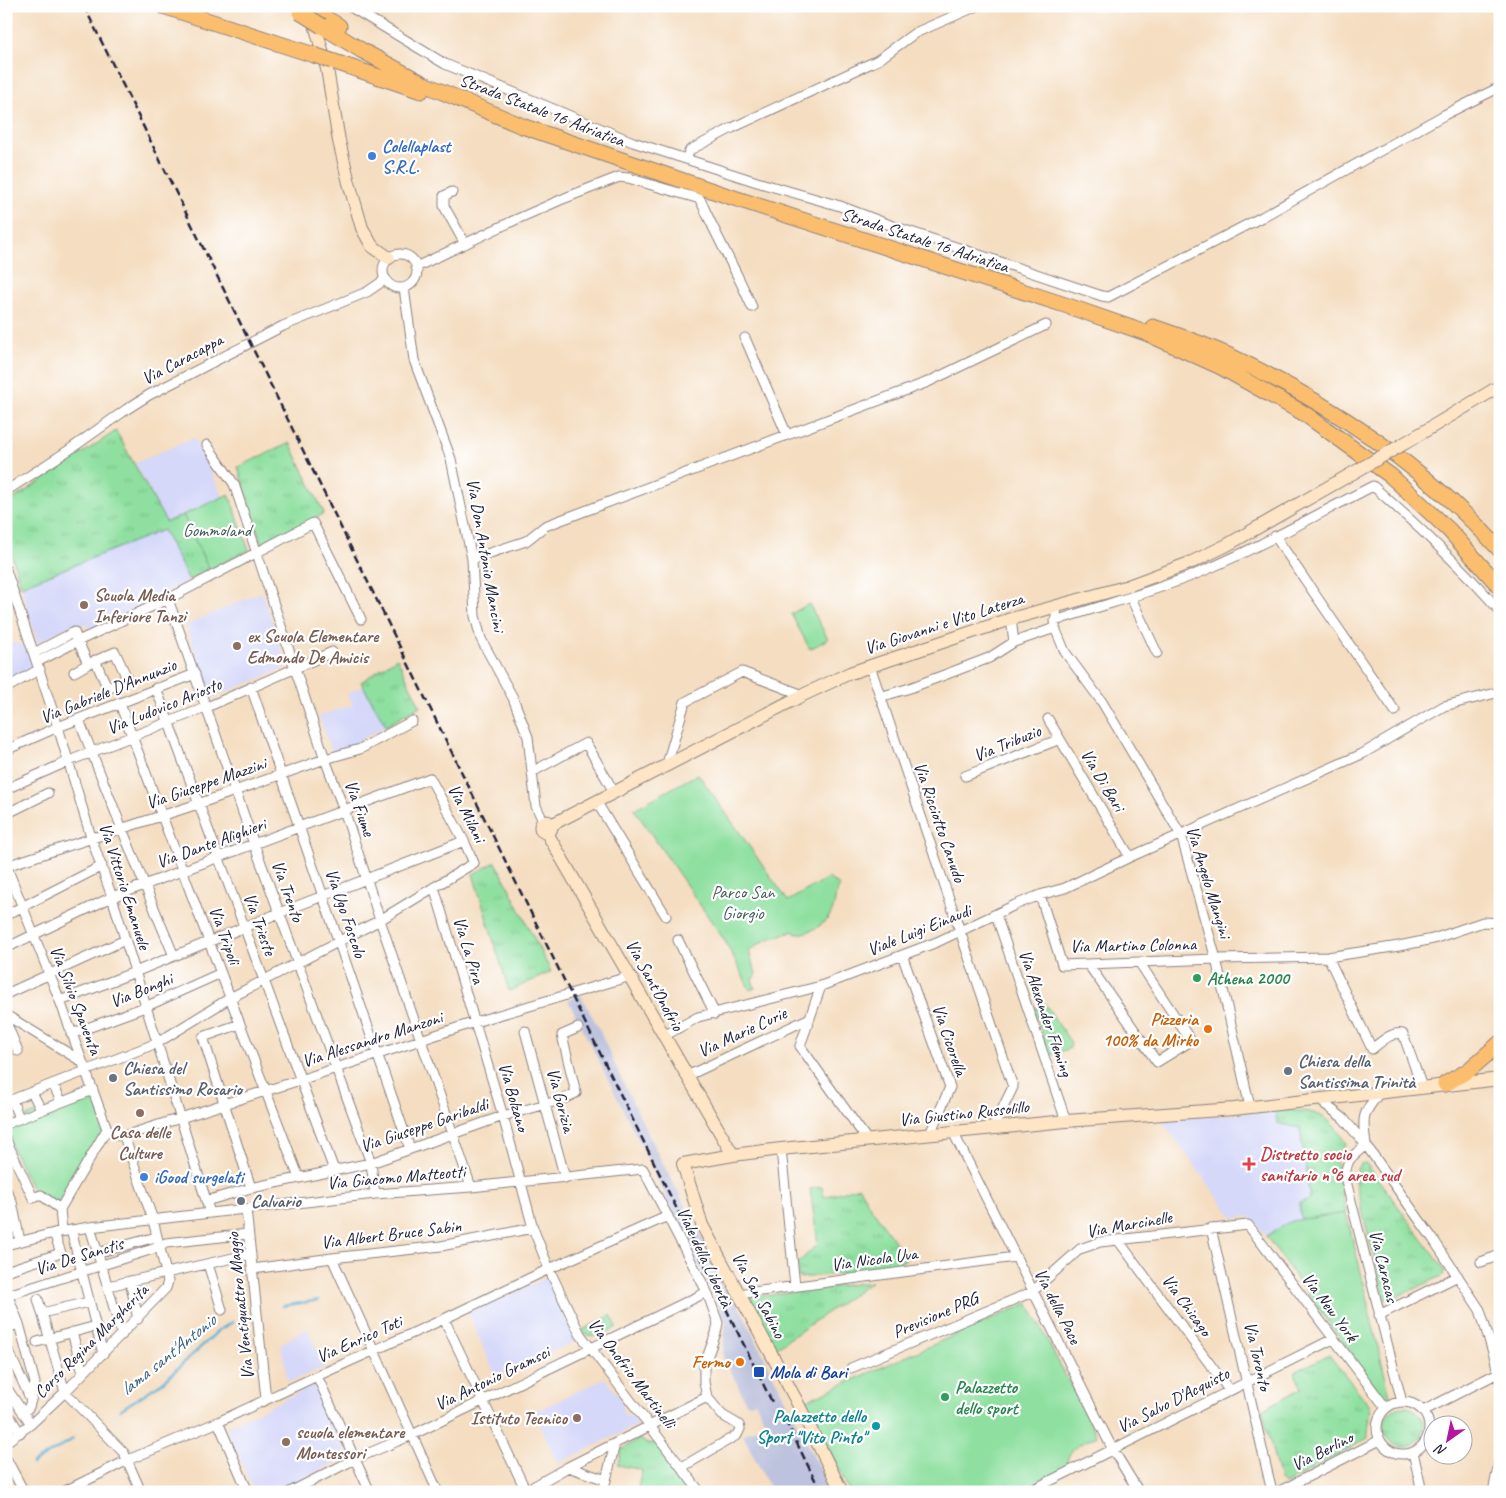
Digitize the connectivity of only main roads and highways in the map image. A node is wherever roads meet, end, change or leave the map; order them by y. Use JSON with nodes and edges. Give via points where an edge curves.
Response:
{"nodes":[{"id":1,"x":163,"y":6,"type":"edge"},
{"id":2,"x":308,"y":11,"type":"edge"},
{"id":3,"x":485,"y":111,"type":"junction"},
{"id":4,"x":1500,"y":550,"type":"edge"},
{"id":5,"x":1500,"y":587,"type":"edge"},
{"id":6,"x":1500,"y":1043,"type":"edge"},
{"id":7,"x":1500,"y":1058,"type":"edge"},
{"id":8,"x":1445,"y":1084,"type":"road end"}],
"edges":[{"from":1,"to":3,"type":"highway","bridge":true,"via":[[314,55],[329,65]]},
{"from":2,"to":3,"type":"highway","name":"Strada Statale 16 Adriatica","via":[[402,72]]},
{"from":2,"to":4,"type":"highway","name":"Strada Statale 16 Adriatica","via":[[417,70],[516,114],[1121,316],[1231,356],[1317,403],[1388,449],[1452,502]]},
{"from":3,"to":5,"type":"highway","name":"Strada Statale 16 Adriatica","via":[[728,196],[1068,306],[1146,334],[1222,367],[1305,414],[1391,476],[1449,530]]},
{"from":6,"to":7,"type":"highway"},
{"from":6,"to":8,"type":"highway","via":[[1469,1070]]}]}
